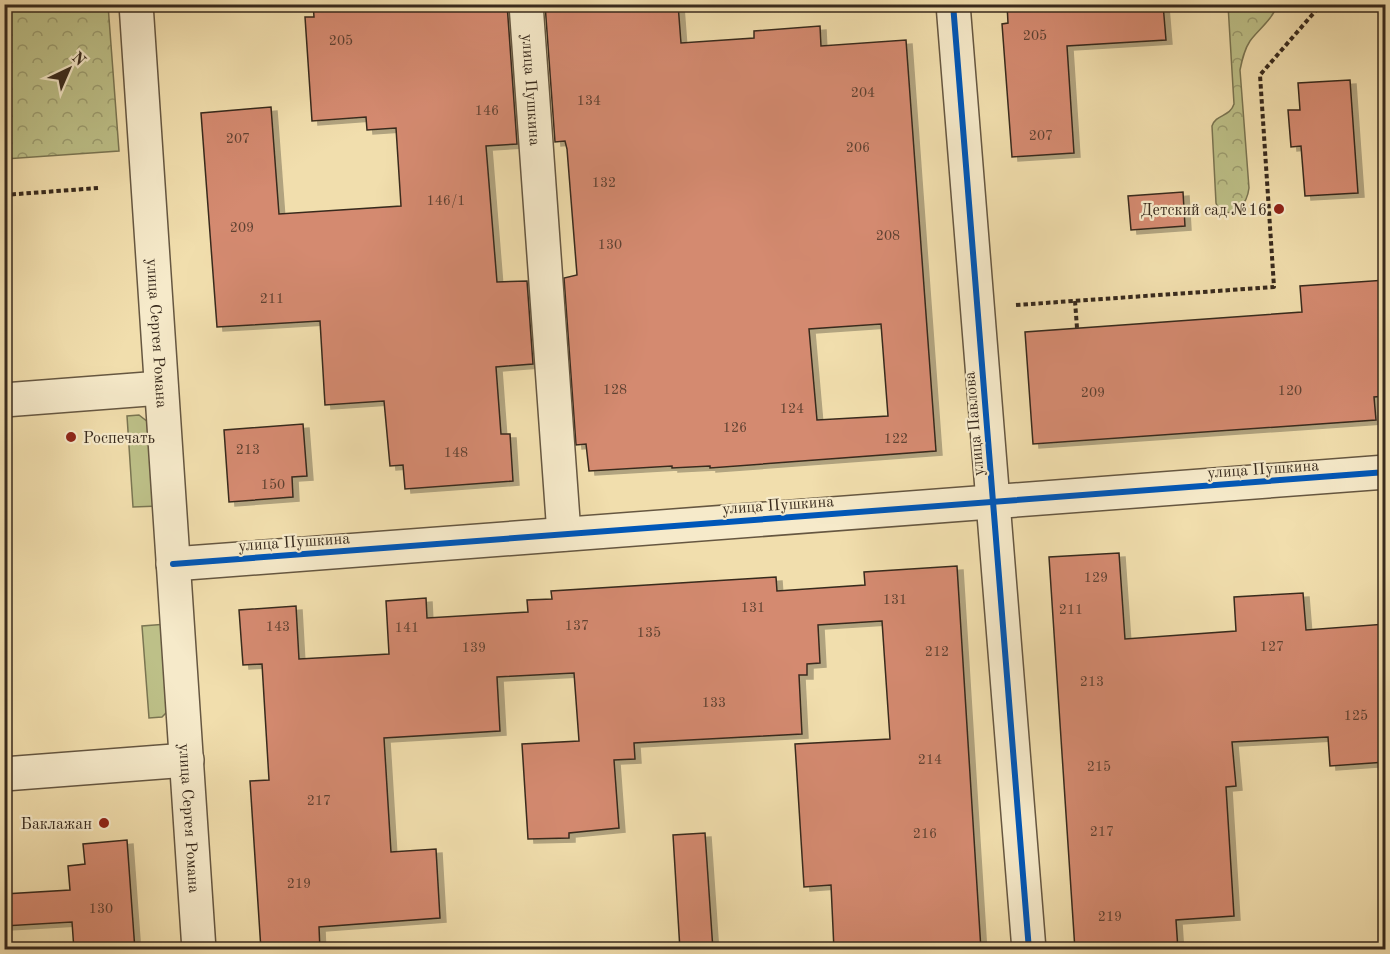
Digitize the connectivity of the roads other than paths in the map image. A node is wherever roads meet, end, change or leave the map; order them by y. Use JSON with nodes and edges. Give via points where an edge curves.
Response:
{"nodes":[{"id":1,"x":136,"y":4,"type":"edge"},
{"id":2,"x":526,"y":4,"type":"edge"},
{"id":3,"x":953,"y":4,"type":"edge"},
{"id":4,"x":161,"y":388,"type":"junction"},
{"id":5,"x":4,"y":400,"type":"edge"},
{"id":6,"x":1386,"y":472,"type":"edge"},
{"id":7,"x":993,"y":502,"type":"junction"},
{"id":8,"x":564,"y":534,"type":"junction"},
{"id":9,"x":173,"y":564,"type":"junction"},
{"id":10,"x":187,"y":760,"type":"junction"},
{"id":11,"x":4,"y":774,"type":"edge"},
{"id":12,"x":199,"y":950,"type":"edge"},
{"id":13,"x":1029,"y":950,"type":"edge"}],
"edges":[{"from":1,"to":4,"type":"street","name":"улица Сергея Романа"},
{"from":2,"to":8,"type":"street","name":"улица Пушкина"},
{"from":3,"to":7,"type":"street","name":"улица Павлова"},
{"from":4,"to":5,"type":"street"},
{"from":4,"to":9,"type":"street","name":"улица Сергея Романа"},
{"from":6,"to":7,"type":"street","name":"улица Пушкина"},
{"from":7,"to":8,"type":"street","name":"улица Пушкина"},
{"from":7,"to":13,"type":"street","name":"улица Павлова"},
{"from":8,"to":9,"type":"street","name":"улица Пушкина"},
{"from":9,"to":10,"type":"street","name":"улица Сергея Романа"},
{"from":10,"to":11,"type":"street"},
{"from":10,"to":12,"type":"street","name":"улица Сергея Романа"}]}
